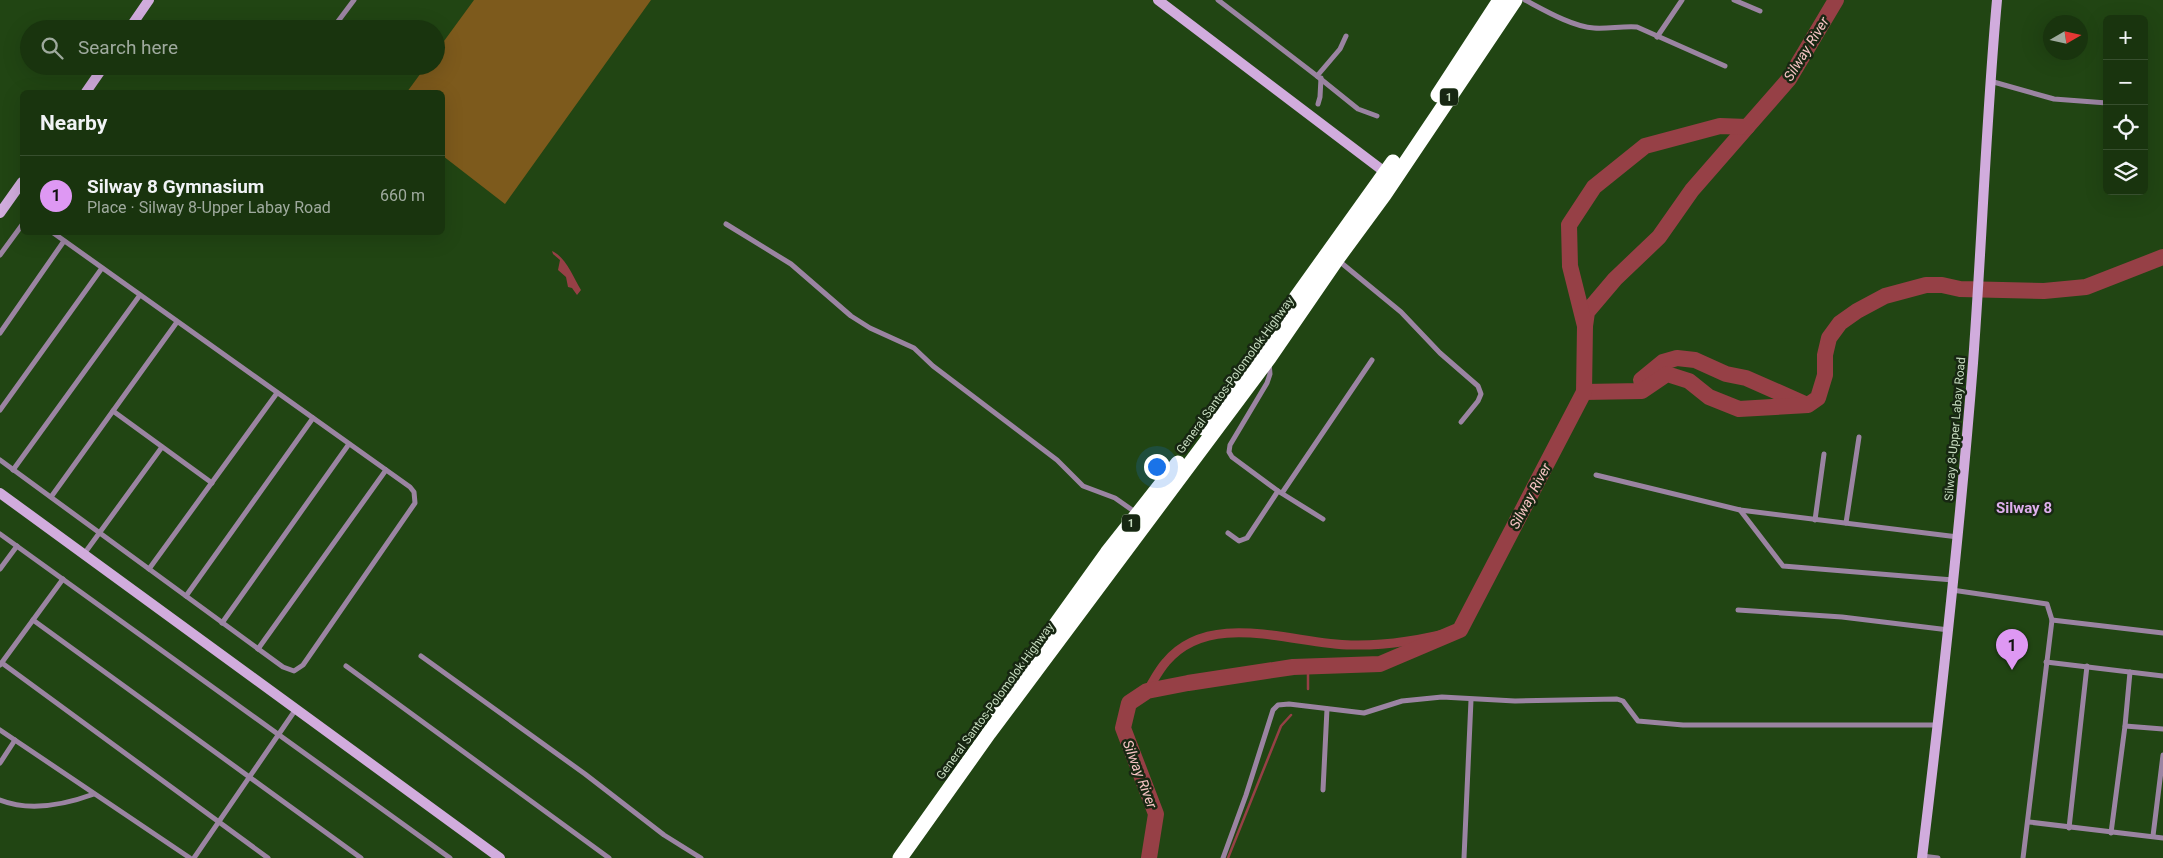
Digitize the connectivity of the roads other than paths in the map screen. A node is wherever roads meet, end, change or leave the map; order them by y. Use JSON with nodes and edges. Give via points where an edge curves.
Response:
{"nodes":[{"id":1,"x":149,"y":0,"type":"edge"},
{"id":2,"x":354,"y":0,"type":"edge"},
{"id":3,"x":1158,"y":0,"type":"edge"},
{"id":4,"x":1218,"y":0,"type":"edge"},
{"id":5,"x":1500,"y":0,"type":"edge"},
{"id":6,"x":1515,"y":0,"type":"edge"},
{"id":7,"x":1525,"y":0,"type":"edge"},
{"id":8,"x":1539,"y":0,"type":"edge"},
{"id":9,"x":1682,"y":0,"type":"edge"},
{"id":10,"x":1734,"y":0,"type":"edge"},
{"id":11,"x":1997,"y":0,"type":"edge"},
{"id":12,"x":1536,"y":5,"type":"junction"},
{"id":13,"x":1760,"y":11,"type":"dead end"},
{"id":14,"x":135,"y":20,"type":"edge"},
{"id":15,"x":339,"y":20,"type":"edge"},
{"id":16,"x":1346,"y":36,"type":"dead end"},
{"id":17,"x":1657,"y":37,"type":"junction"},
{"id":18,"x":1725,"y":66,"type":"dead end"},
{"id":19,"x":98,"y":75,"type":"edge"},
{"id":20,"x":1319,"y":77,"type":"junction"},
{"id":21,"x":1990,"y":81,"type":"junction"},
{"id":22,"x":87,"y":90,"type":"edge"},
{"id":23,"x":2103,"y":103,"type":"edge"},
{"id":24,"x":1318,"y":104,"type":"dead end"},
{"id":25,"x":1378,"y":116,"type":"dead end"},
{"id":26,"x":1390,"y":176,"type":"junction"},
{"id":27,"x":20,"y":185,"type":"edge"},
{"id":28,"x":0,"y":213,"type":"edge"},
{"id":29,"x":726,"y":224,"type":"dead end"},
{"id":30,"x":20,"y":228,"type":"edge"},
{"id":31,"x":56,"y":235,"type":"edge"},
{"id":32,"x":64,"y":241,"type":"junction"},
{"id":33,"x":0,"y":255,"type":"edge"},
{"id":34,"x":1337,"y":259,"type":"junction"},
{"id":35,"x":102,"y":268,"type":"junction"},
{"id":36,"x":140,"y":295,"type":"junction"},
{"id":37,"x":178,"y":322,"type":"junction"},
{"id":38,"x":0,"y":333,"type":"edge"},
{"id":39,"x":1269,"y":358,"type":"junction"},
{"id":40,"x":1372,"y":360,"type":"dead end"},
{"id":41,"x":277,"y":392,"type":"junction"},
{"id":42,"x":0,"y":410,"type":"edge"},
{"id":43,"x":113,"y":411,"type":"junction"},
{"id":44,"x":313,"y":418,"type":"junction"},
{"id":45,"x":1461,"y":422,"type":"dead end"},
{"id":46,"x":1859,"y":438,"type":"dead end"},
{"id":47,"x":349,"y":444,"type":"junction"},
{"id":48,"x":162,"y":447,"type":"junction"},
{"id":49,"x":1824,"y":454,"type":"dead end"},
{"id":50,"x":0,"y":460,"type":"edge"},
{"id":51,"x":14,"y":470,"type":"junction"},
{"id":52,"x":386,"y":470,"type":"junction"},
{"id":53,"x":1596,"y":475,"type":"dead end"},
{"id":54,"x":212,"y":483,"type":"junction"},
{"id":55,"x":1280,"y":492,"type":"junction"},
{"id":56,"x":0,"y":493,"type":"edge"},
{"id":57,"x":51,"y":498,"type":"junction"},
{"id":58,"x":1740,"y":510,"type":"junction"},
{"id":59,"x":1138,"y":514,"type":"junction"},
{"id":60,"x":1323,"y":519,"type":"dead end"},
{"id":61,"x":1815,"y":520,"type":"junction"},
{"id":62,"x":1846,"y":523,"type":"junction"},
{"id":63,"x":100,"y":533,"type":"junction"},
{"id":64,"x":1228,"y":533,"type":"dead end"},
{"id":65,"x":0,"y":534,"type":"edge"},
{"id":66,"x":1958,"y":537,"type":"junction"},
{"id":67,"x":17,"y":546,"type":"junction"},
{"id":68,"x":84,"y":555,"type":"junction"},
{"id":69,"x":0,"y":569,"type":"edge"},
{"id":70,"x":149,"y":569,"type":"junction"},
{"id":71,"x":62,"y":579,"type":"junction"},
{"id":72,"x":1953,"y":585,"type":"junction"},
{"id":73,"x":186,"y":596,"type":"junction"},
{"id":74,"x":1738,"y":610,"type":"dead end"},
{"id":75,"x":33,"y":620,"type":"junction"},
{"id":76,"x":2052,"y":620,"type":"junction"},
{"id":77,"x":222,"y":623,"type":"junction"},
{"id":78,"x":1949,"y":630,"type":"junction"},
{"id":79,"x":2163,"y":634,"type":"edge"},
{"id":80,"x":258,"y":649,"type":"junction"},
{"id":81,"x":421,"y":656,"type":"dead end"},
{"id":82,"x":2046,"y":662,"type":"junction"},
{"id":83,"x":1,"y":664,"type":"edge"},
{"id":84,"x":346,"y":666,"type":"dead end"},
{"id":85,"x":2087,"y":666,"type":"junction"},
{"id":86,"x":2130,"y":672,"type":"junction"},
{"id":87,"x":2163,"y":676,"type":"edge"},
{"id":88,"x":1471,"y":700,"type":"junction"},
{"id":89,"x":296,"y":709,"type":"junction"},
{"id":90,"x":1327,"y":709,"type":"junction"},
{"id":91,"x":1937,"y":725,"type":"junction"},
{"id":92,"x":2125,"y":726,"type":"junction"},
{"id":93,"x":2163,"y":729,"type":"edge"},
{"id":94,"x":0,"y":730,"type":"edge"},
{"id":95,"x":278,"y":734,"type":"junction"},
{"id":96,"x":15,"y":740,"type":"junction"},
{"id":97,"x":2163,"y":755,"type":"edge"},
{"id":98,"x":0,"y":763,"type":"edge"},
{"id":99,"x":249,"y":777,"type":"junction"},
{"id":100,"x":1322,"y":790,"type":"dead end"},
{"id":101,"x":94,"y":794,"type":"junction"},
{"id":102,"x":0,"y":800,"type":"edge"},
{"id":103,"x":219,"y":822,"type":"junction"},
{"id":104,"x":2029,"y":822,"type":"junction"},
{"id":105,"x":2069,"y":828,"type":"junction"},
{"id":106,"x":2110,"y":833,"type":"junction"},
{"id":107,"x":2153,"y":836,"type":"junction"},
{"id":108,"x":2163,"y":838,"type":"edge"},
{"id":109,"x":1922,"y":857,"type":"edge"},
{"id":110,"x":190,"y":858,"type":"edge"},
{"id":111,"x":194,"y":858,"type":"edge"},
{"id":112,"x":268,"y":858,"type":"edge"},
{"id":113,"x":361,"y":858,"type":"edge"},
{"id":114,"x":450,"y":858,"type":"edge"},
{"id":115,"x":500,"y":858,"type":"edge"},
{"id":116,"x":609,"y":858,"type":"edge"},
{"id":117,"x":701,"y":858,"type":"edge"},
{"id":118,"x":888,"y":858,"type":"edge"},
{"id":119,"x":900,"y":858,"type":"edge"},
{"id":120,"x":1223,"y":858,"type":"edge"},
{"id":121,"x":1464,"y":858,"type":"edge"},
{"id":122,"x":1938,"y":858,"type":"edge"},
{"id":123,"x":2023,"y":858,"type":"edge"}],
"edges":[{"from":1,"to":14,"type":"street"},
{"from":2,"to":15,"type":"street"},
{"from":3,"to":26,"type":"street"},
{"from":4,"to":20,"type":"street"},
{"from":5,"to":26,"type":"highway","number":"1"},
{"from":6,"to":26,"type":"highway","name":"General Santos-Polomolok Highway","number":"1"},
{"from":7,"to":12,"type":"street"},
{"from":8,"to":12,"type":"street"},
{"from":9,"to":17,"type":"street"},
{"from":10,"to":13,"type":"street"},
{"from":11,"to":21,"type":"street","name":"Silway 8-Upper Labay Road"},
{"from":12,"to":17,"type":"street","via":[[1591,28],[1626,26]]},
{"from":16,"to":20,"type":"street"},
{"from":17,"to":18,"type":"street"},
{"from":19,"to":22,"type":"street"},
{"from":20,"to":24,"type":"street"},
{"from":20,"to":25,"type":"street","via":[[1358,109]]},
{"from":21,"to":23,"type":"street","via":[[2054,99]]},
{"from":21,"to":66,"type":"street","name":"Silway 8-Upper Labay Road","via":[[1980,269]]},
{"from":26,"to":34,"type":"highway","name":"General Santos-Polomolok Highway","number":"1"},
{"from":26,"to":59,"type":"highway","number":"1"},
{"from":27,"to":28,"type":"street"},
{"from":29,"to":59,"type":"street","via":[[791,264],[851,316],[914,348],[933,366],[1058,460],[1083,486],[1116,498]]},
{"from":30,"to":33,"type":"street"},
{"from":31,"to":32,"type":"street"},
{"from":32,"to":35,"type":"street"},
{"from":32,"to":38,"type":"street"},
{"from":34,"to":39,"type":"highway","name":"General Santos-Polomolok Highway","number":"1"},
{"from":34,"to":45,"type":"street","via":[[1401,312],[1440,353],[1478,386],[1481,394],[1478,402]]},
{"from":35,"to":36,"type":"street"},
{"from":35,"to":42,"type":"street"},
{"from":36,"to":37,"type":"street"},
{"from":36,"to":51,"type":"street"},
{"from":37,"to":41,"type":"street"},
{"from":37,"to":43,"type":"street"},
{"from":39,"to":55,"type":"street","via":[[1269,377],[1229,452]]},
{"from":39,"to":119,"type":"highway","name":"General Santos-Polomolok Highway","number":"1"},
{"from":40,"to":55,"type":"street"},
{"from":41,"to":44,"type":"street"},
{"from":41,"to":54,"type":"street"},
{"from":43,"to":48,"type":"street"},
{"from":43,"to":57,"type":"street"},
{"from":44,"to":47,"type":"street"},
{"from":44,"to":73,"type":"street"},
{"from":46,"to":62,"type":"street"},
{"from":47,"to":52,"type":"street"},
{"from":47,"to":77,"type":"street"},
{"from":48,"to":54,"type":"street"},
{"from":48,"to":63,"type":"street"},
{"from":49,"to":61,"type":"street"},
{"from":50,"to":51,"type":"street"},
{"from":51,"to":57,"type":"street"},
{"from":52,"to":80,"type":"street"},
{"from":52,"to":80,"type":"street","via":[[410,487],[416,503],[302,665],[294,671],[289,670]]},
{"from":53,"to":58,"type":"street"},
{"from":54,"to":70,"type":"street"},
{"from":55,"to":60,"type":"street"},
{"from":55,"to":64,"type":"street","via":[[1247,538],[1240,540]]},
{"from":56,"to":68,"type":"street"},
{"from":57,"to":63,"type":"street"},
{"from":58,"to":61,"type":"street"},
{"from":58,"to":72,"type":"street","via":[[1783,566]]},
{"from":59,"to":118,"type":"highway","number":"1"},
{"from":61,"to":62,"type":"street"},
{"from":62,"to":66,"type":"street"},
{"from":63,"to":68,"type":"street"},
{"from":63,"to":70,"type":"street"},
{"from":65,"to":67,"type":"street"},
{"from":66,"to":72,"type":"street","name":"Silway 8-Upper Labay Road"},
{"from":67,"to":69,"type":"street"},
{"from":67,"to":71,"type":"street"},
{"from":68,"to":89,"type":"street"},
{"from":70,"to":73,"type":"street"},
{"from":71,"to":75,"type":"street"},
{"from":71,"to":95,"type":"street"},
{"from":72,"to":76,"type":"street","via":[[2047,604]]},
{"from":72,"to":78,"type":"street","name":"Silway 8-Upper Labay Road"},
{"from":73,"to":77,"type":"street"},
{"from":74,"to":78,"type":"street","via":[[1842,617]]},
{"from":75,"to":83,"type":"street"},
{"from":75,"to":99,"type":"street"},
{"from":76,"to":79,"type":"street"},
{"from":76,"to":82,"type":"street"},
{"from":77,"to":80,"type":"street"},
{"from":78,"to":91,"type":"street","name":"Silway 8-Upper Labay Road"},
{"from":81,"to":117,"type":"street","via":[[664,835]]},
{"from":82,"to":85,"type":"street"},
{"from":82,"to":104,"type":"street"},
{"from":83,"to":103,"type":"street"},
{"from":84,"to":116,"type":"street"},
{"from":85,"to":86,"type":"street"},
{"from":85,"to":105,"type":"street"},
{"from":86,"to":87,"type":"street"},
{"from":86,"to":92,"type":"street"},
{"from":88,"to":90,"type":"street","via":[[1416,699],[1364,713]]},
{"from":88,"to":91,"type":"street","via":[[1617,699],[1638,721],[1683,725]]},
{"from":88,"to":121,"type":"street"},
{"from":89,"to":95,"type":"street"},
{"from":89,"to":115,"type":"street"},
{"from":90,"to":100,"type":"street"},
{"from":90,"to":120,"type":"street","via":[[1289,704],[1278,705],[1273,710]]},
{"from":91,"to":109,"type":"street","name":"Silway 8-Upper Labay Road"},
{"from":92,"to":93,"type":"street"},
{"from":92,"to":106,"type":"street"},
{"from":94,"to":96,"type":"street"},
{"from":95,"to":99,"type":"street"},
{"from":95,"to":114,"type":"street"},
{"from":96,"to":98,"type":"street"},
{"from":96,"to":101,"type":"street"},
{"from":97,"to":107,"type":"street"},
{"from":99,"to":103,"type":"street"},
{"from":99,"to":113,"type":"street"},
{"from":101,"to":102,"type":"street","via":[[68,803],[38,806],[15,806]]},
{"from":101,"to":110,"type":"street"},
{"from":103,"to":111,"type":"street"},
{"from":103,"to":112,"type":"street"},
{"from":104,"to":105,"type":"street"},
{"from":104,"to":123,"type":"street"},
{"from":105,"to":106,"type":"street"},
{"from":106,"to":107,"type":"street"},
{"from":107,"to":108,"type":"street"},
{"from":109,"to":122,"type":"street"}]}
